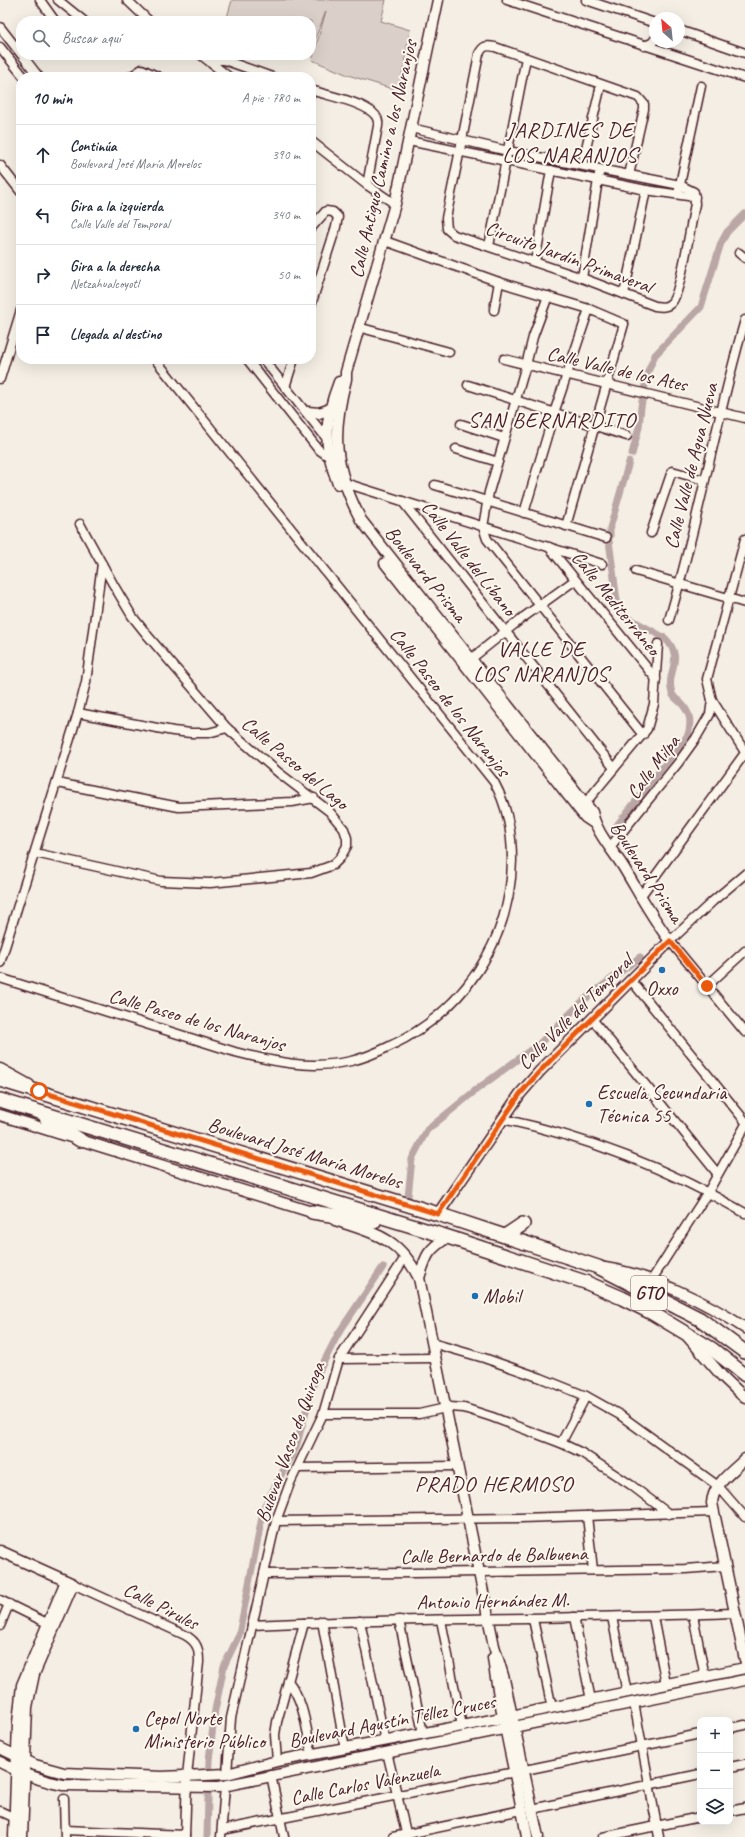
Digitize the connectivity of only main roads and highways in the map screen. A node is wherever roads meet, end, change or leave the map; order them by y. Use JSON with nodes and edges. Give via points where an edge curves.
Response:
{"nodes":[{"id":1,"x":0,"y":1080,"type":"edge"},
{"id":2,"x":0,"y":1100,"type":"edge"},
{"id":3,"x":32,"y":1110,"type":"junction"},
{"id":4,"x":80,"y":1140,"type":"road end"},
{"id":5,"x":312,"y":1212,"type":"road end"},
{"id":6,"x":523,"y":1224,"type":"dead end"},
{"id":7,"x":420,"y":1229,"type":"junction"},
{"id":8,"x":505,"y":1236,"type":"junction"},
{"id":9,"x":745,"y":1352,"type":"edge"},
{"id":10,"x":745,"y":1374,"type":"edge"}],
"edges":[{"from":1,"to":8,"type":"main road","name":"Boulevard José María Morelos","number":"GTO"},
{"from":2,"to":3,"type":"main road","name":"Boulevard José María Morelos","number":"GTO"},
{"from":3,"to":4,"type":"main road"},
{"from":3,"to":7,"type":"main road","name":"Boulevard José María Morelos","number":"GTO"},
{"from":5,"to":7,"type":"main road"},
{"from":6,"to":8,"type":"main road"},
{"from":7,"to":10,"type":"main road","name":"Boulevard José María Morelos","number":"GTO","via":[[602,1289],[652,1313]]},
{"from":8,"to":9,"type":"main road","name":"Boulevard José María Morelos","number":"GTO","via":[[598,1267],[700,1319]]}]}
